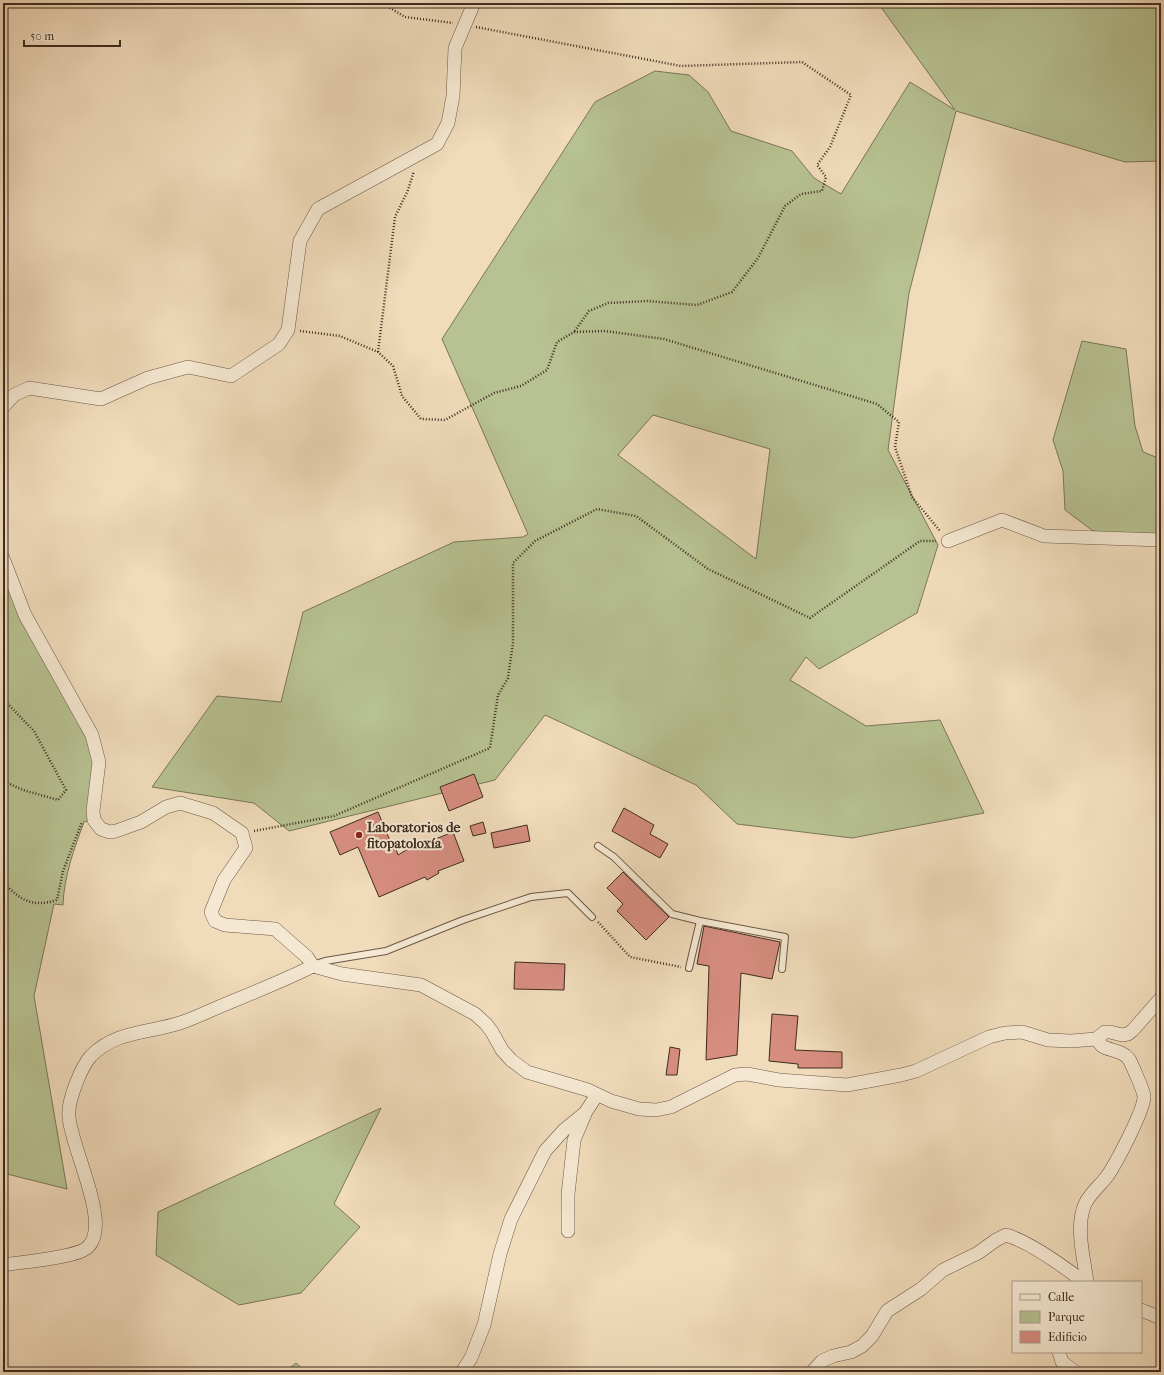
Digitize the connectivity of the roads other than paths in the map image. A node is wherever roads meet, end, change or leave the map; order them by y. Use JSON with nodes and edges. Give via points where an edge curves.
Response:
{"nodes":[{"id":1,"x":474,"y":3,"type":"edge"},
{"id":2,"x":3,"y":407,"type":"edge"},
{"id":3,"x":1161,"y":540,"type":"edge"},
{"id":4,"x":948,"y":541,"type":"road end"},
{"id":5,"x":3,"y":558,"type":"edge"},
{"id":6,"x":598,"y":846,"type":"dead end"},
{"id":7,"x":592,"y":917,"type":"road end"},
{"id":8,"x":700,"y":921,"type":"junction"},
{"id":9,"x":313,"y":966,"type":"junction"},
{"id":10,"x":689,"y":968,"type":"road end"},
{"id":11,"x":782,"y":969,"type":"dead end"},
{"id":12,"x":1161,"y":998,"type":"edge"},
{"id":13,"x":1096,"y":1039,"type":"junction"},
{"id":14,"x":597,"y":1094,"type":"junction"},
{"id":15,"x":585,"y":1113,"type":"junction"},
{"id":16,"x":568,"y":1231,"type":"dead end"},
{"id":17,"x":3,"y":1265,"type":"edge"},
{"id":18,"x":1084,"y":1281,"type":"edge"},
{"id":19,"x":1085,"y":1281,"type":"edge"},
{"id":20,"x":1142,"y":1310,"type":"edge"},
{"id":21,"x":1161,"y":1318,"type":"edge"},
{"id":22,"x":1059,"y":1353,"type":"edge"},
{"id":23,"x":462,"y":1372,"type":"edge"},
{"id":24,"x":812,"y":1372,"type":"edge"},
{"id":25,"x":1075,"y":1372,"type":"edge"}],
"edges":[{"from":1,"to":2,"type":"street","via":[[455,48],[453,96],[448,123],[437,144],[318,209],[300,241],[288,330],[279,344],[231,376],[188,367],[148,378],[101,399],[29,388],[14,395]]},
{"from":3,"to":4,"type":"street","via":[[1044,536],[1002,520]]},
{"from":5,"to":9,"type":"street","via":[[25,615],[92,736],[99,762],[94,820],[101,828],[110,832],[116,831],[180,803],[212,814],[242,833],[246,848],[224,880],[211,912],[215,921],[225,925],[275,929],[307,957]]},
{"from":6,"to":8,"type":"lane","via":[[614,857],[672,914]]},
{"from":7,"to":9,"type":"lane","via":[[568,893],[531,897],[463,920],[386,951],[326,961]]},
{"from":8,"to":10,"type":"lane"},
{"from":8,"to":11,"type":"lane","via":[[785,937]]},
{"from":9,"to":14,"type":"street","via":[[342,974],[421,985],[475,1014],[492,1032],[502,1050],[527,1072]]},
{"from":9,"to":17,"type":"street","via":[[180,1023],[131,1033],[112,1040],[90,1057],[82,1069],[68,1115],[70,1131],[92,1199],[96,1224],[94,1238],[88,1248],[76,1254]]},
{"from":12,"to":13,"type":"street","via":[[1128,1034],[1105,1032]]},
{"from":13,"to":14,"type":"street","via":[[1059,1041],[1022,1032],[1005,1032],[916,1071],[847,1085],[735,1074],[670,1106],[656,1110],[639,1109]]},
{"from":13,"to":19,"type":"street","via":[[1102,1046],[1125,1055],[1144,1096],[1142,1107],[1119,1157],[1084,1205],[1081,1242]]},
{"from":14,"to":15,"type":"street"},
{"from":15,"to":16,"type":"street","via":[[574,1140],[568,1194]]},
{"from":15,"to":23,"type":"street","via":[[564,1130],[545,1151],[511,1219],[500,1254],[484,1325],[471,1358]]},
{"from":18,"to":24,"type":"street","via":[[1016,1238],[1006,1235],[978,1253],[943,1270],[921,1289],[887,1311],[872,1336],[862,1346],[822,1361]]},
{"from":20,"to":21,"type":"street"},
{"from":22,"to":25,"type":"street","via":[[1062,1362]]}]}
